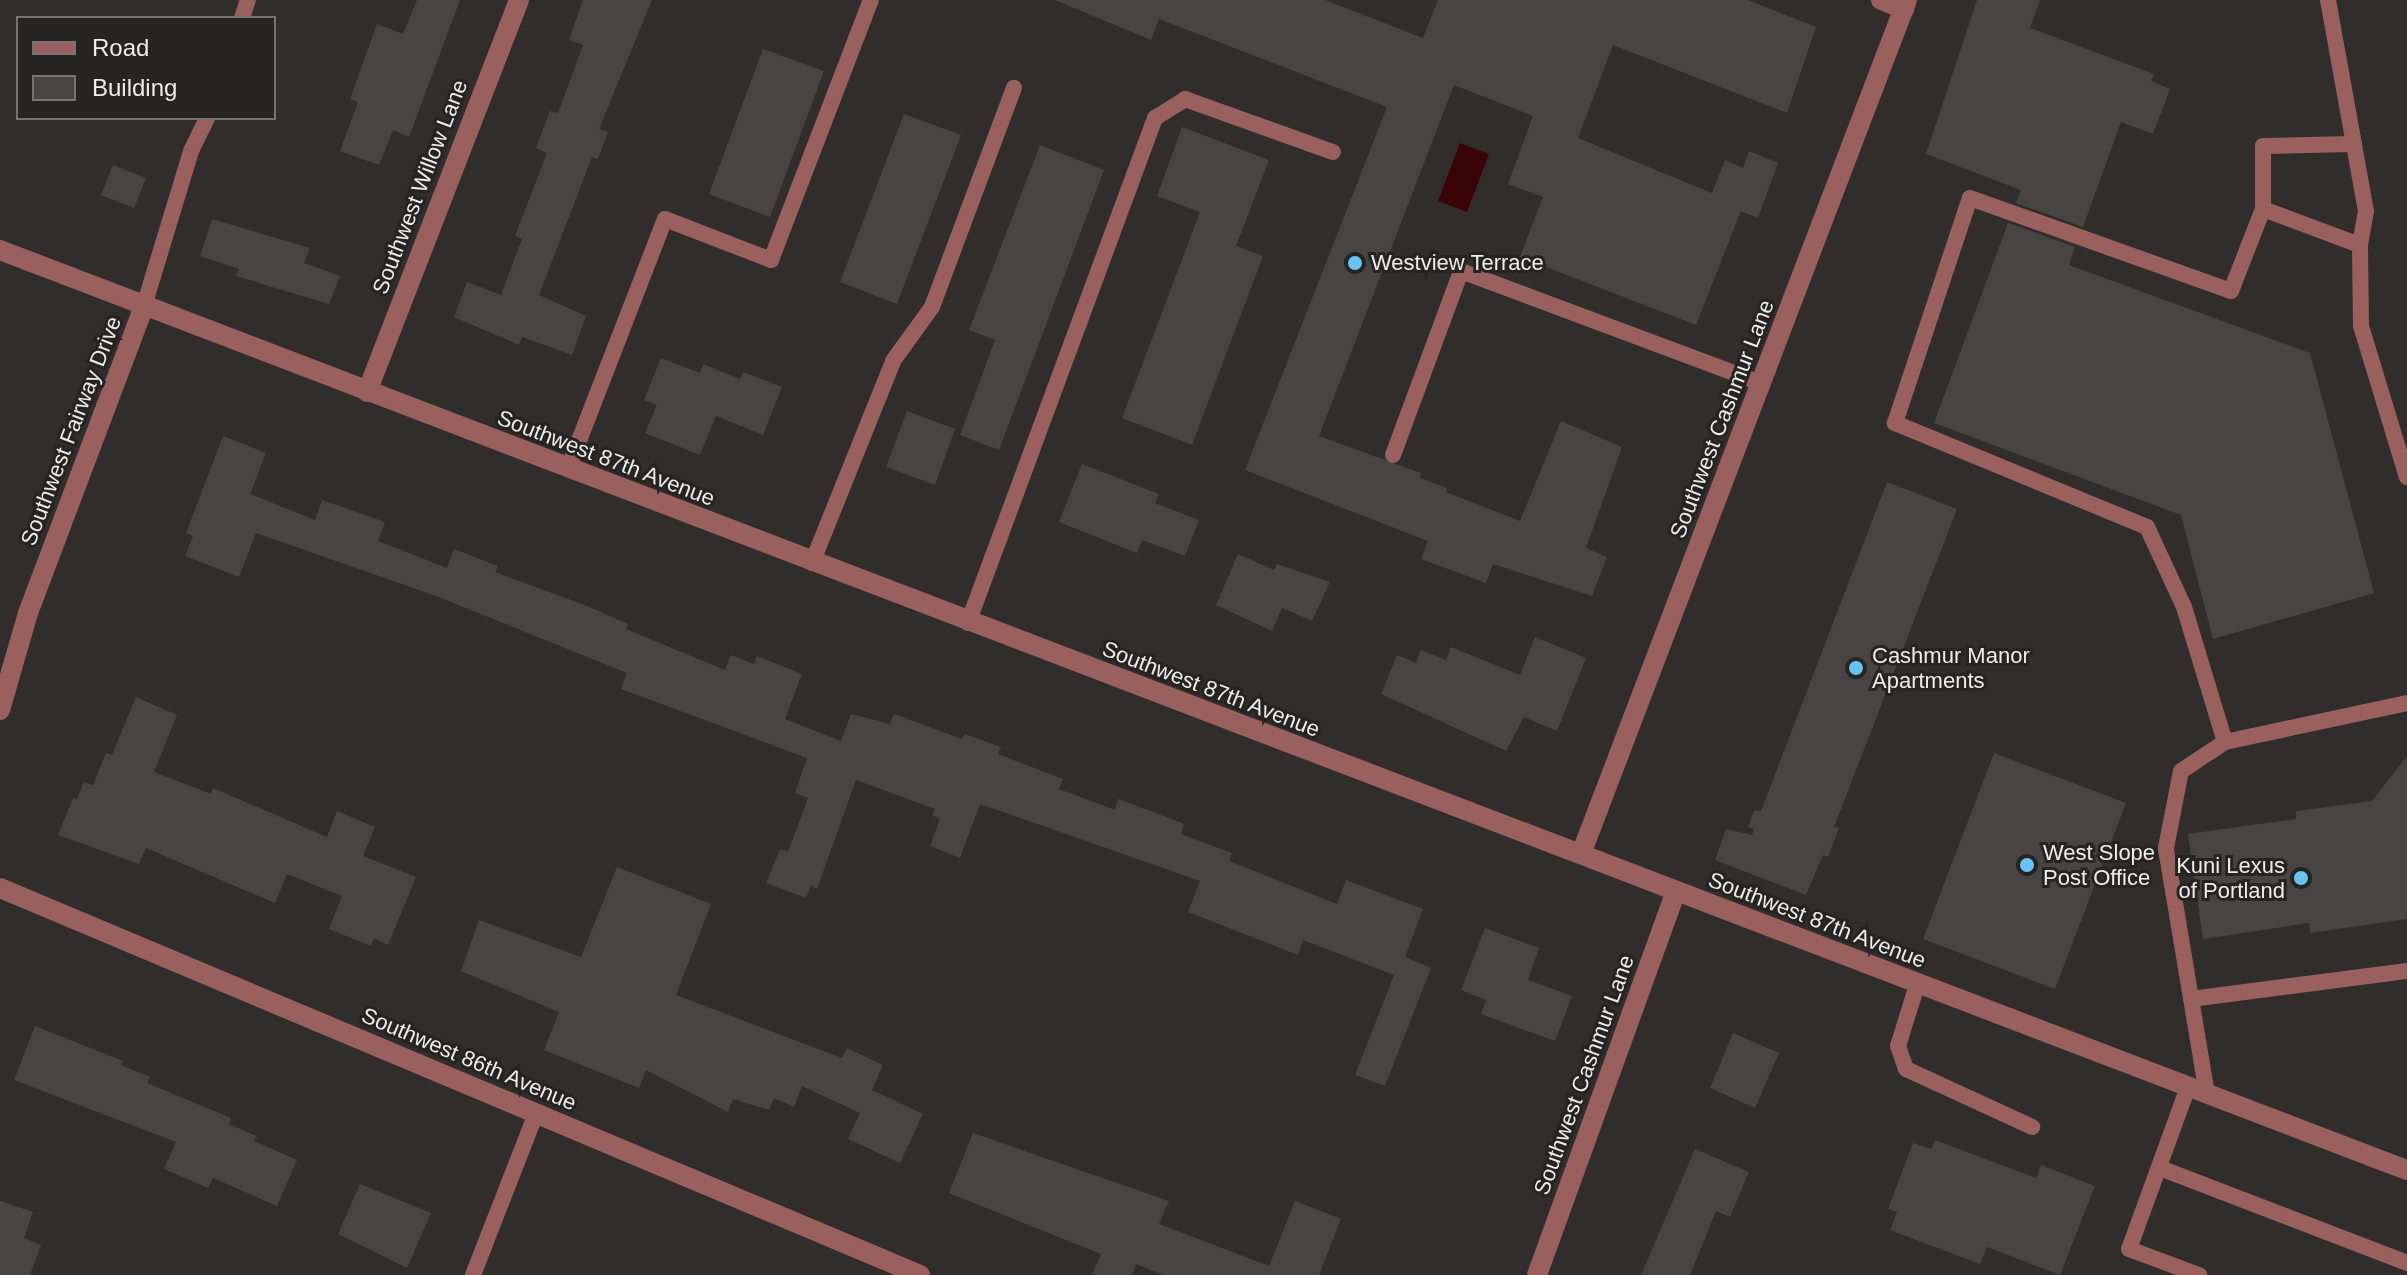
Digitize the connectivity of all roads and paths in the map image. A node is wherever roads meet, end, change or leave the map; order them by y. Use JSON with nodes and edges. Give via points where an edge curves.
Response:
{"nodes":[{"id":1,"x":519,"y":0,"type":"edge"},
{"id":2,"x":871,"y":0,"type":"edge"},
{"id":3,"x":1881,"y":0,"type":"edge"},
{"id":4,"x":2328,"y":0,"type":"edge"},
{"id":5,"x":1905,"y":5,"type":"edge"},
{"id":6,"x":1014,"y":88,"type":"dead end"},
{"id":7,"x":206,"y":120,"type":"edge"},
{"id":8,"x":2354,"y":144,"type":"junction"},
{"id":9,"x":1333,"y":152,"type":"dead end"},
{"id":10,"x":2263,"y":209,"type":"junction"},
{"id":11,"x":2360,"y":245,"type":"junction"},
{"id":12,"x":0,"y":250,"type":"edge"},
{"id":13,"x":144,"y":306,"type":"junction"},
{"id":14,"x":1761,"y":383,"type":"junction"},
{"id":15,"x":367,"y":392,"type":"junction"},
{"id":16,"x":1393,"y":455,"type":"dead end"},
{"id":17,"x":568,"y":469,"type":"junction"},
{"id":18,"x":2407,"y":477,"type":"edge"},
{"id":19,"x":812,"y":563,"type":"junction"},
{"id":20,"x":968,"y":623,"type":"junction"},
{"id":21,"x":2407,"y":703,"type":"edge"},
{"id":22,"x":0,"y":710,"type":"edge"},
{"id":23,"x":2225,"y":742,"type":"junction"},
{"id":24,"x":1581,"y":854,"type":"junction"},
{"id":25,"x":0,"y":888,"type":"edge"},
{"id":26,"x":1676,"y":891,"type":"junction"},
{"id":27,"x":2407,"y":971,"type":"edge"},
{"id":28,"x":1917,"y":985,"type":"junction"},
{"id":29,"x":2191,"y":999,"type":"junction"},
{"id":30,"x":2197,"y":1090,"type":"junction"},
{"id":31,"x":536,"y":1113,"type":"junction"},
{"id":32,"x":2032,"y":1127,"type":"dead end"},
{"id":33,"x":2160,"y":1168,"type":"junction"},
{"id":34,"x":2407,"y":1170,"type":"edge"},
{"id":35,"x":2407,"y":1263,"type":"edge"},
{"id":36,"x":473,"y":1275,"type":"edge"},
{"id":37,"x":920,"y":1275,"type":"edge"},
{"id":38,"x":1537,"y":1275,"type":"edge"},
{"id":39,"x":2199,"y":1275,"type":"edge"}],
"edges":[{"from":1,"to":15,"type":"street","name":"Southwest Willow Lane"},
{"from":2,"to":17,"type":"lane","via":[[771,260],[665,219]]},
{"from":3,"to":5,"type":"street"},
{"from":4,"to":8,"type":"lane"},
{"from":5,"to":14,"type":"street","name":"Southwest Cashmur Lane"},
{"from":6,"to":19,"type":"lane","via":[[932,307],[893,361]]},
{"from":7,"to":13,"type":"lane","via":[[191,151]]},
{"from":8,"to":10,"type":"lane","via":[[2263,146]]},
{"from":8,"to":11,"type":"lane","via":[[2366,211]]},
{"from":9,"to":20,"type":"lane","via":[[1185,99],[1155,118]]},
{"from":10,"to":11,"type":"lane"},
{"from":10,"to":23,"type":"lane","via":[[2231,291],[1970,198],[1895,423],[2147,527],[2184,607]]},
{"from":11,"to":18,"type":"lane","via":[[2361,326]]},
{"from":12,"to":13,"type":"street","name":"Southwest 87th Avenue"},
{"from":13,"to":15,"type":"street","name":"Southwest 87th Avenue"},
{"from":13,"to":22,"type":"street","name":"Southwest Fairway Drive","via":[[28,613]]},
{"from":14,"to":16,"type":"lane","via":[[1461,271]]},
{"from":14,"to":24,"type":"street","name":"Southwest Cashmur Lane"},
{"from":15,"to":17,"type":"street","name":"Southwest 87th Avenue"},
{"from":17,"to":19,"type":"street","name":"Southwest 87th Avenue"},
{"from":19,"to":20,"type":"street","name":"Southwest 87th Avenue"},
{"from":20,"to":24,"type":"street","name":"Southwest 87th Avenue"},
{"from":21,"to":23,"type":"lane"},
{"from":23,"to":29,"type":"lane","via":[[2181,771],[2166,848]]},
{"from":24,"to":26,"type":"street","name":"Southwest 87th Avenue"},
{"from":25,"to":31,"type":"street","name":"Southwest 86th Avenue"},
{"from":26,"to":28,"type":"street","name":"Southwest 87th Avenue"},
{"from":26,"to":38,"type":"street","name":"Southwest Cashmur Lane"},
{"from":27,"to":29,"type":"lane"},
{"from":28,"to":30,"type":"street","name":"Southwest 87th Avenue"},
{"from":28,"to":32,"type":"lane","via":[[1898,1046],[1906,1069]]},
{"from":29,"to":30,"type":"lane"},
{"from":30,"to":33,"type":"lane"},
{"from":30,"to":34,"type":"street","name":"Southwest 87th Avenue"},
{"from":31,"to":36,"type":"lane"},
{"from":31,"to":37,"type":"street","name":"Southwest 86th Avenue"},
{"from":33,"to":35,"type":"lane"},
{"from":33,"to":39,"type":"lane","via":[[2129,1249]]}]}
